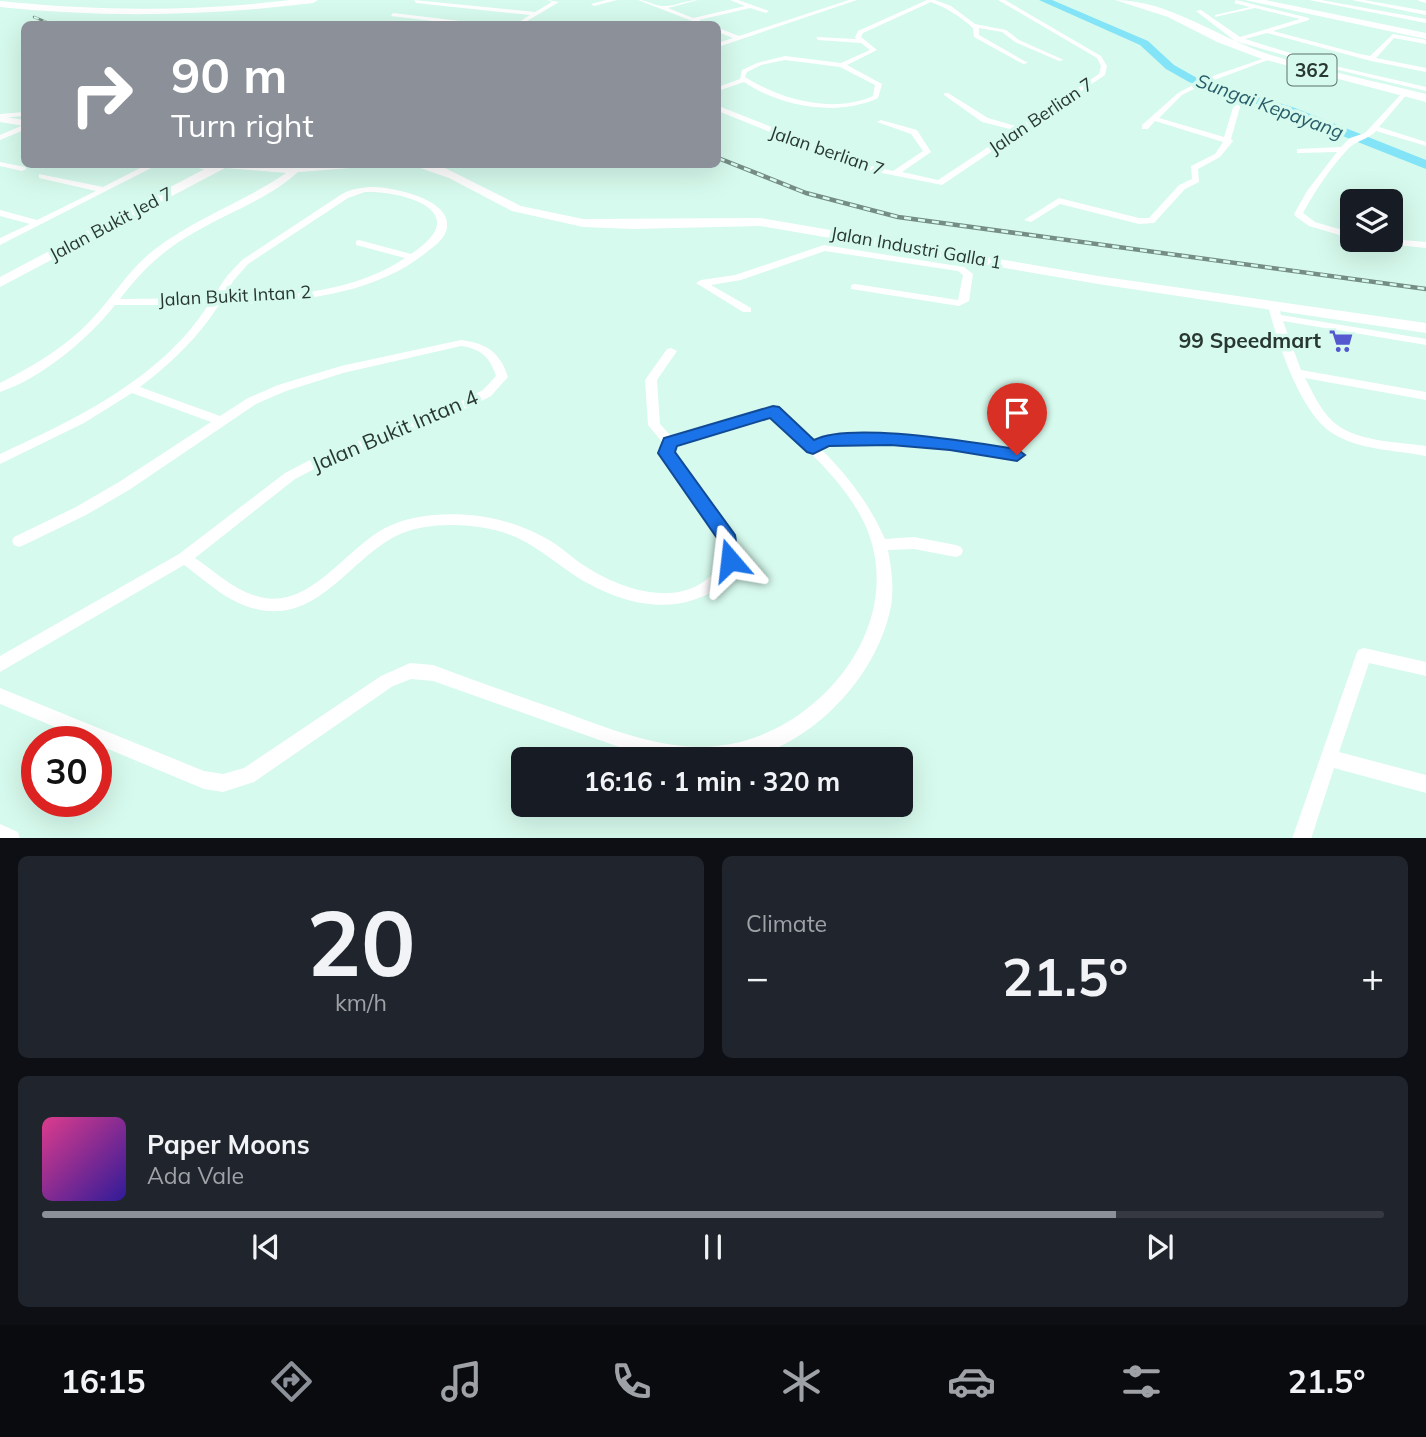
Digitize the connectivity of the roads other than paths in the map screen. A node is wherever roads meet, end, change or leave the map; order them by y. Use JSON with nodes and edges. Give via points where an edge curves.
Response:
{"nodes":[{"id":1,"x":298,"y":0,"type":"edge"},
{"id":2,"x":313,"y":0,"type":"edge"},
{"id":3,"x":482,"y":0,"type":"edge"},
{"id":4,"x":550,"y":0,"type":"edge"},
{"id":5,"x":614,"y":0,"type":"edge"},
{"id":6,"x":641,"y":0,"type":"edge"},
{"id":7,"x":695,"y":0,"type":"edge"},
{"id":8,"x":733,"y":0,"type":"edge"},
{"id":9,"x":854,"y":0,"type":"edge"},
{"id":10,"x":931,"y":0,"type":"edge"},
{"id":11,"x":1001,"y":0,"type":"edge"},
{"id":12,"x":1121,"y":0,"type":"edge"},
{"id":13,"x":1269,"y":0,"type":"edge"},
{"id":14,"x":1281,"y":0,"type":"edge"},
{"id":15,"x":1312,"y":0,"type":"edge"},
{"id":16,"x":1357,"y":0,"type":"edge"},
{"id":17,"x":1420,"y":0,"type":"edge"},
{"id":18,"x":416,"y":1,"type":"edge"},
{"id":19,"x":1426,"y":1,"type":"edge"},
{"id":20,"x":1236,"y":2,"type":"dead end"},
{"id":21,"x":5,"y":3,"type":"edge"},
{"id":22,"x":594,"y":4,"type":"dead end"},
{"id":23,"x":1253,"y":4,"type":"edge"},
{"id":24,"x":750,"y":6,"type":"junction"},
{"id":25,"x":470,"y":7,"type":"junction"},
{"id":26,"x":661,"y":8,"type":"junction"},
{"id":27,"x":1192,"y":10,"type":"junction"},
{"id":28,"x":1347,"y":11,"type":"junction"},
{"id":29,"x":766,"y":12,"type":"dead end"},
{"id":30,"x":1426,"y":13,"type":"edge"},
{"id":31,"x":537,"y":14,"type":"junction"},
{"id":32,"x":393,"y":15,"type":"dead end"},
{"id":33,"x":1171,"y":15,"type":"junction"},
{"id":34,"x":1217,"y":16,"type":"dead end"},
{"id":35,"x":692,"y":20,"type":"junction"},
{"id":36,"x":445,"y":21,"type":"joint"},
{"id":37,"x":524,"y":21,"type":"edge"},
{"id":38,"x":695,"y":21,"type":"edge"},
{"id":39,"x":1426,"y":22,"type":"edge"},
{"id":40,"x":975,"y":26,"type":"junction"},
{"id":41,"x":1203,"y":30,"type":"junction"},
{"id":42,"x":721,"y":31,"type":"edge"},
{"id":43,"x":1267,"y":31,"type":"junction"},
{"id":44,"x":1426,"y":34,"type":"edge"},
{"id":45,"x":739,"y":38,"type":"junction"},
{"id":46,"x":818,"y":38,"type":"dead end"},
{"id":47,"x":864,"y":41,"type":"junction"},
{"id":48,"x":1232,"y":41,"type":"junction"},
{"id":49,"x":1426,"y":42,"type":"edge"},
{"id":50,"x":721,"y":44,"type":"edge"},
{"id":51,"x":1269,"y":58,"type":"junction"},
{"id":52,"x":1371,"y":59,"type":"junction"},
{"id":53,"x":1061,"y":60,"type":"dead end"},
{"id":54,"x":1025,"y":63,"type":"dead end"},
{"id":55,"x":842,"y":65,"type":"junction"},
{"id":56,"x":1426,"y":70,"type":"edge"},
{"id":57,"x":744,"y":80,"type":"junction"},
{"id":58,"x":1197,"y":85,"type":"junction"},
{"id":59,"x":721,"y":88,"type":"edge"},
{"id":60,"x":1426,"y":89,"type":"edge"},
{"id":61,"x":1405,"y":93,"type":"junction"},
{"id":62,"x":946,"y":94,"type":"dead end"},
{"id":63,"x":1426,"y":98,"type":"edge"},
{"id":64,"x":721,"y":110,"type":"edge"},
{"id":65,"x":21,"y":114,"type":"edge"},
{"id":66,"x":0,"y":118,"type":"edge"},
{"id":67,"x":1153,"y":118,"type":"junction"},
{"id":68,"x":881,"y":122,"type":"dead end"},
{"id":69,"x":21,"y":127,"type":"edge"},
{"id":70,"x":1145,"y":127,"type":"dead end"},
{"id":71,"x":1374,"y":128,"type":"junction"},
{"id":72,"x":21,"y":129,"type":"edge"},
{"id":73,"x":1021,"y":130,"type":"junction"},
{"id":74,"x":0,"y":138,"type":"edge"},
{"id":75,"x":1229,"y":141,"type":"junction"},
{"id":76,"x":1426,"y":144,"type":"edge"},
{"id":77,"x":1344,"y":149,"type":"junction"},
{"id":78,"x":1300,"y":151,"type":"dead end"},
{"id":79,"x":0,"y":164,"type":"edge"},
{"id":80,"x":147,"y":168,"type":"edge"},
{"id":81,"x":215,"y":168,"type":"edge"},
{"id":82,"x":258,"y":168,"type":"edge"},
{"id":83,"x":318,"y":168,"type":"edge"},
{"id":84,"x":428,"y":168,"type":"edge"},
{"id":85,"x":22,"y":169,"type":"dead end"},
{"id":86,"x":296,"y":170,"type":"junction"},
{"id":87,"x":894,"y":174,"type":"junction"},
{"id":88,"x":42,"y":176,"type":"dead end"},
{"id":89,"x":939,"y":183,"type":"joint"},
{"id":90,"x":104,"y":190,"type":"junction"},
{"id":91,"x":354,"y":191,"type":"joint"},
{"id":92,"x":0,"y":213,"type":"edge"},
{"id":93,"x":1028,"y":220,"type":"dead end"},
{"id":94,"x":38,"y":223,"type":"junction"},
{"id":95,"x":1340,"y":232,"type":"edge"},
{"id":96,"x":0,"y":242,"type":"edge"},
{"id":97,"x":359,"y":243,"type":"dead end"},
{"id":98,"x":1403,"y":243,"type":"edge"},
{"id":99,"x":850,"y":244,"type":"junction"},
{"id":100,"x":1426,"y":245,"type":"edge"},
{"id":101,"x":415,"y":258,"type":"junction"},
{"id":102,"x":0,"y":268,"type":"edge"},
{"id":103,"x":18,"y":274,"type":"junction"},
{"id":104,"x":0,"y":283,"type":"edge"},
{"id":105,"x":855,"y":287,"type":"dead end"},
{"id":106,"x":216,"y":300,"type":"junction"},
{"id":107,"x":111,"y":302,"type":"junction"},
{"id":108,"x":747,"y":310,"type":"dead end"},
{"id":109,"x":1274,"y":311,"type":"junction"},
{"id":110,"x":1426,"y":328,"type":"edge"},
{"id":111,"x":1426,"y":342,"type":"edge"},
{"id":112,"x":671,"y":351,"type":"dead end"},
{"id":113,"x":1298,"y":373,"type":"junction"},
{"id":114,"x":0,"y":388,"type":"edge"},
{"id":115,"x":133,"y":389,"type":"junction"},
{"id":116,"x":1426,"y":396,"type":"edge"},
{"id":117,"x":221,"y":421,"type":"junction"},
{"id":118,"x":670,"y":442,"type":"junction"},
{"id":119,"x":813,"y":448,"type":"junction"},
{"id":120,"x":1426,"y":451,"type":"edge"},
{"id":121,"x":1017,"y":455,"type":"dead end"},
{"id":122,"x":0,"y":460,"type":"edge"},
{"id":123,"x":19,"y":541,"type":"dead end"},
{"id":124,"x":880,"y":545,"type":"junction"},
{"id":125,"x":956,"y":551,"type":"dead end"},
{"id":126,"x":184,"y":558,"type":"junction"},
{"id":127,"x":0,"y":665,"type":"edge"},
{"id":128,"x":1426,"y":669,"type":"edge"},
{"id":129,"x":0,"y":696,"type":"edge"},
{"id":130,"x":1328,"y":758,"type":"junction"},
{"id":131,"x":223,"y":783,"type":"joint"},
{"id":132,"x":1426,"y":784,"type":"edge"},
{"id":133,"x":0,"y":834,"type":"edge"},
{"id":134,"x":11,"y":838,"type":"edge"},
{"id":135,"x":1301,"y":838,"type":"edge"}],
"edges":[{"from":1,"to":21,"type":"highway","via":[[158,9]]},
{"from":2,"to":21,"type":"highway","via":[[161,12],[78,11]]},
{"from":3,"to":25,"type":"street"},
{"from":4,"to":31,"type":"street","via":[[556,2]]},
{"from":5,"to":22,"type":"street"},
{"from":6,"to":26,"type":"street"},
{"from":7,"to":26,"type":"street"},
{"from":8,"to":24,"type":"street"},
{"from":9,"to":45,"type":"street"},
{"from":10,"to":40,"type":"street"},
{"from":10,"to":47,"type":"street","via":[[865,28],[858,37]]},
{"from":11,"to":73,"type":"street","name":"Jalan Berlian 7","via":[[1099,57],[1104,66],[1102,75]]},
{"from":12,"to":33,"type":"main road","number":"362"},
{"from":13,"to":28,"type":"highway"},
{"from":14,"to":28,"type":"highway"},
{"from":15,"to":28,"type":"street"},
{"from":16,"to":28,"type":"street"},
{"from":16,"to":30,"type":"street"},
{"from":17,"to":19,"type":"street"},
{"from":18,"to":25,"type":"street"},
{"from":20,"to":23,"type":"street"},
{"from":23,"to":34,"type":"street"},
{"from":23,"to":43,"type":"street","via":[[1307,19]]},
{"from":23,"to":44,"type":"highway"},
{"from":24,"to":29,"type":"street"},
{"from":24,"to":35,"type":"street"},
{"from":25,"to":31,"type":"street"},
{"from":25,"to":36,"type":"street"},
{"from":26,"to":35,"type":"street"},
{"from":27,"to":33,"type":"main road"},
{"from":27,"to":41,"type":"main road","number":"362"},
{"from":27,"to":48,"type":"street"},
{"from":28,"to":39,"type":"street"},
{"from":28,"to":44,"type":"highway"},
{"from":31,"to":37,"type":"street"},
{"from":32,"to":36,"type":"street"},
{"from":33,"to":41,"type":"main road","number":"362"},
{"from":35,"to":38,"type":"street"},
{"from":40,"to":53,"type":"street","via":[[1004,31]]},
{"from":40,"to":54,"type":"street","via":[[976,36]]},
{"from":41,"to":48,"type":"main road","number":"362"},
{"from":42,"to":45,"type":"street"},
{"from":43,"to":48,"type":"street"},
{"from":43,"to":52,"type":"street"},
{"from":45,"to":50,"type":"street"},
{"from":46,"to":47,"type":"street"},
{"from":47,"to":55,"type":"street","via":[[874,50]]},
{"from":48,"to":51,"type":"main road","number":"362"},
{"from":48,"to":60,"type":"street"},
{"from":49,"to":52,"type":"street","via":[[1393,36]]},
{"from":51,"to":58,"type":"street"},
{"from":51,"to":61,"type":"main road","number":"362"},
{"from":52,"to":56,"type":"street"},
{"from":55,"to":57,"type":"street","via":[[785,58],[750,67],[744,71]]},
{"from":55,"to":57,"type":"street","via":[[879,84],[877,97],[852,106],[802,102]]},
{"from":57,"to":59,"type":"street"},
{"from":58,"to":67,"type":"street"},
{"from":58,"to":75,"type":"street","via":[[1239,100]]},
{"from":61,"to":63,"type":"main road","number":"362"},
{"from":61,"to":71,"type":"street"},
{"from":62,"to":73,"type":"street","via":[[985,120]]},
{"from":64,"to":87,"type":"street","name":"Jalan berlian 7","via":[[864,167]]},
{"from":65,"to":66,"type":"street"},
{"from":66,"to":69,"type":"main road"},
{"from":67,"to":70,"type":"street"},
{"from":67,"to":75,"type":"street"},
{"from":68,"to":87,"type":"street","via":[[914,132],[927,152]]},
{"from":71,"to":76,"type":"street"},
{"from":71,"to":77,"type":"street"},
{"from":72,"to":74,"type":"street"},
{"from":73,"to":89,"type":"street","name":"Jalan Berlian 7"},
{"from":75,"to":93,"type":"street","via":[[1219,156],[1194,168],[1196,180],[1182,187],[1151,221],[1059,201]]},
{"from":77,"to":78,"type":"street"},
{"from":77,"to":95,"type":"street","via":[[1298,214],[1312,224]]},
{"from":79,"to":85,"type":"street"},
{"from":80,"to":90,"type":"street"},
{"from":81,"to":103,"type":"main road","name":"Jalan Bukit Jed 7"},
{"from":82,"to":86,"type":"main road"},
{"from":83,"to":86,"type":"main road"},
{"from":84,"to":99,"type":"main road","name":"Jalan Industri Galla 1","via":[[457,176],[518,208],[570,222],[624,227],[736,220]]},
{"from":86,"to":107,"type":"street","via":[[163,247]]},
{"from":87,"to":89,"type":"street","name":"Jalan berlian 7"},
{"from":88,"to":90,"type":"street"},
{"from":90,"to":94,"type":"street"},
{"from":91,"to":101,"type":"street","name":"Jalan Bukit Intan 2","via":[[410,196],[440,214],[443,225],[438,238]]},
{"from":91,"to":106,"type":"street","via":[[245,262]]},
{"from":92,"to":94,"type":"street"},
{"from":94,"to":96,"type":"street"},
{"from":97,"to":101,"type":"street"},
{"from":98,"to":100,"type":"street"},
{"from":99,"to":105,"type":"street","via":[[967,272],[960,303]]},
{"from":99,"to":108,"type":"street","via":[[824,248],[737,278],[701,284]]},
{"from":99,"to":109,"type":"main road","name":"Jalan Industri Galla 1"},
{"from":101,"to":106,"type":"street","name":"Jalan Bukit Intan 2","via":[[401,268],[334,290]]},
{"from":102,"to":103,"type":"main road"},
{"from":103,"to":104,"type":"main road","name":"Jalan Bukit Jed 7"},
{"from":106,"to":107,"type":"street","name":"Jalan Bukit Intan 2"},
{"from":106,"to":115,"type":"street","via":[[196,330]]},
{"from":107,"to":114,"type":"street","via":[[96,321],[46,363]]},
{"from":109,"to":110,"type":"main road","name":"Jalan Industri Galla 1"},
{"from":109,"to":111,"type":"street"},
{"from":109,"to":113,"type":"street","via":[[1284,348]]},
{"from":112,"to":118,"type":"street","via":[[652,380],[654,425]]},
{"from":113,"to":116,"type":"street"},
{"from":113,"to":120,"type":"street","via":[[1321,418],[1333,428],[1357,438]]},
{"from":115,"to":117,"type":"street"},
{"from":115,"to":122,"type":"street","via":[[65,430]]},
{"from":117,"to":123,"type":"street","name":"Jalan Bukit Intan 4","via":[[124,486]]},
{"from":117,"to":126,"type":"street","name":"Jalan Bukit Intan 4","via":[[282,388],[461,343],[478,344],[492,353],[502,377],[487,393],[468,403],[290,477]]},
{"from":118,"to":119,"type":"street","via":[[773,411]]},
{"from":118,"to":126,"type":"street","via":[[666,453],[729,540],[730,560],[723,575],[685,598],[627,593],[600,582],[521,533],[461,519],[392,531],[303,600],[280,607],[253,602]]},
{"from":119,"to":121,"type":"street","via":[[826,441],[891,439]]},
{"from":119,"to":124,"type":"street","via":[[846,484]]},
{"from":124,"to":125,"type":"street","via":[[914,543]]},
{"from":124,"to":131,"type":"street","via":[[886,581],[881,618],[860,664],[824,706],[760,746],[717,755],[642,749],[433,673],[410,671],[387,681],[248,776]]},
{"from":126,"to":127,"type":"street","name":"Jalan Bukit Intan 4"},
{"from":128,"to":130,"type":"street","via":[[1364,655]]},
{"from":129,"to":131,"type":"street","via":[[204,780]]},
{"from":130,"to":132,"type":"street"},
{"from":130,"to":135,"type":"street"},
{"from":133,"to":134,"type":"street"}]}
